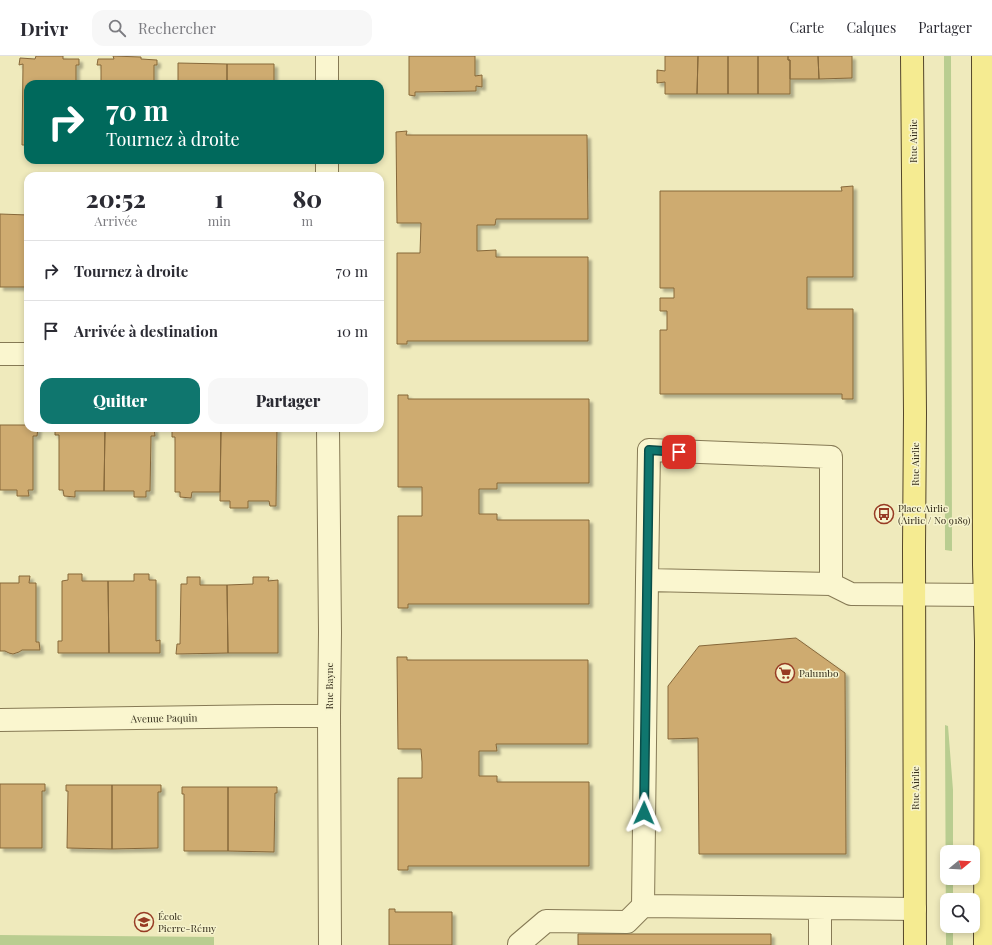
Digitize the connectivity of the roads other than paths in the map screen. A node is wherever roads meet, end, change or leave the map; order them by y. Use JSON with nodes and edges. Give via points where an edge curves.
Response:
{"nodes":[{"id":1,"x":327,"y":56,"type":"edge"},
{"id":2,"x":912,"y":56,"type":"edge"},
{"id":3,"x":983,"y":56,"type":"edge"},
{"id":4,"x":327,"y":80,"type":"edge"},
{"id":5,"x":0,"y":354,"type":"edge"},
{"id":6,"x":24,"y":354,"type":"edge"},
{"id":7,"x":328,"y":432,"type":"edge"},
{"id":8,"x":647,"y":580,"type":"junction"},
{"id":9,"x":831,"y":584,"type":"junction"},
{"id":10,"x":915,"y":594,"type":"junction"},
{"id":11,"x":985,"y":595,"type":"junction"},
{"id":12,"x":329,"y":716,"type":"junction"},
{"id":13,"x":0,"y":720,"type":"edge"},
{"id":14,"x":643,"y":906,"type":"junction"},
{"id":15,"x":820,"y":909,"type":"junction"},
{"id":16,"x":915,"y":909,"type":"junction"},
{"id":17,"x":330,"y":945,"type":"edge"},
{"id":18,"x":519,"y":945,"type":"edge"},
{"id":19,"x":820,"y":945,"type":"edge"},
{"id":20,"x":915,"y":945,"type":"edge"},
{"id":21,"x":985,"y":945,"type":"edge"}],
"edges":[{"from":1,"to":4,"type":"street"},
{"from":2,"to":10,"type":"main road","name":"Rue Airlie"},
{"from":3,"to":11,"type":"main road"},
{"from":5,"to":6,"type":"street"},
{"from":7,"to":12,"type":"street","name":"Rue Bayne"},
{"from":8,"to":9,"type":"street"},
{"from":8,"to":9,"type":"street","via":[[649,450],[831,457]]},
{"from":8,"to":14,"type":"street"},
{"from":9,"to":10,"type":"street","via":[[851,594]]},
{"from":10,"to":11,"type":"street"},
{"from":10,"to":16,"type":"main road","name":"Rue Airlie"},
{"from":11,"to":21,"type":"main road"},
{"from":12,"to":13,"type":"street","name":"Avenue Paquin"},
{"from":12,"to":17,"type":"street","name":"Rue Bayne"},
{"from":14,"to":15,"type":"street"},
{"from":14,"to":18,"type":"street","via":[[627,922],[546,921]]},
{"from":15,"to":16,"type":"street"},
{"from":15,"to":19,"type":"street"},
{"from":16,"to":20,"type":"main road","name":"Rue Airlie"}]}
